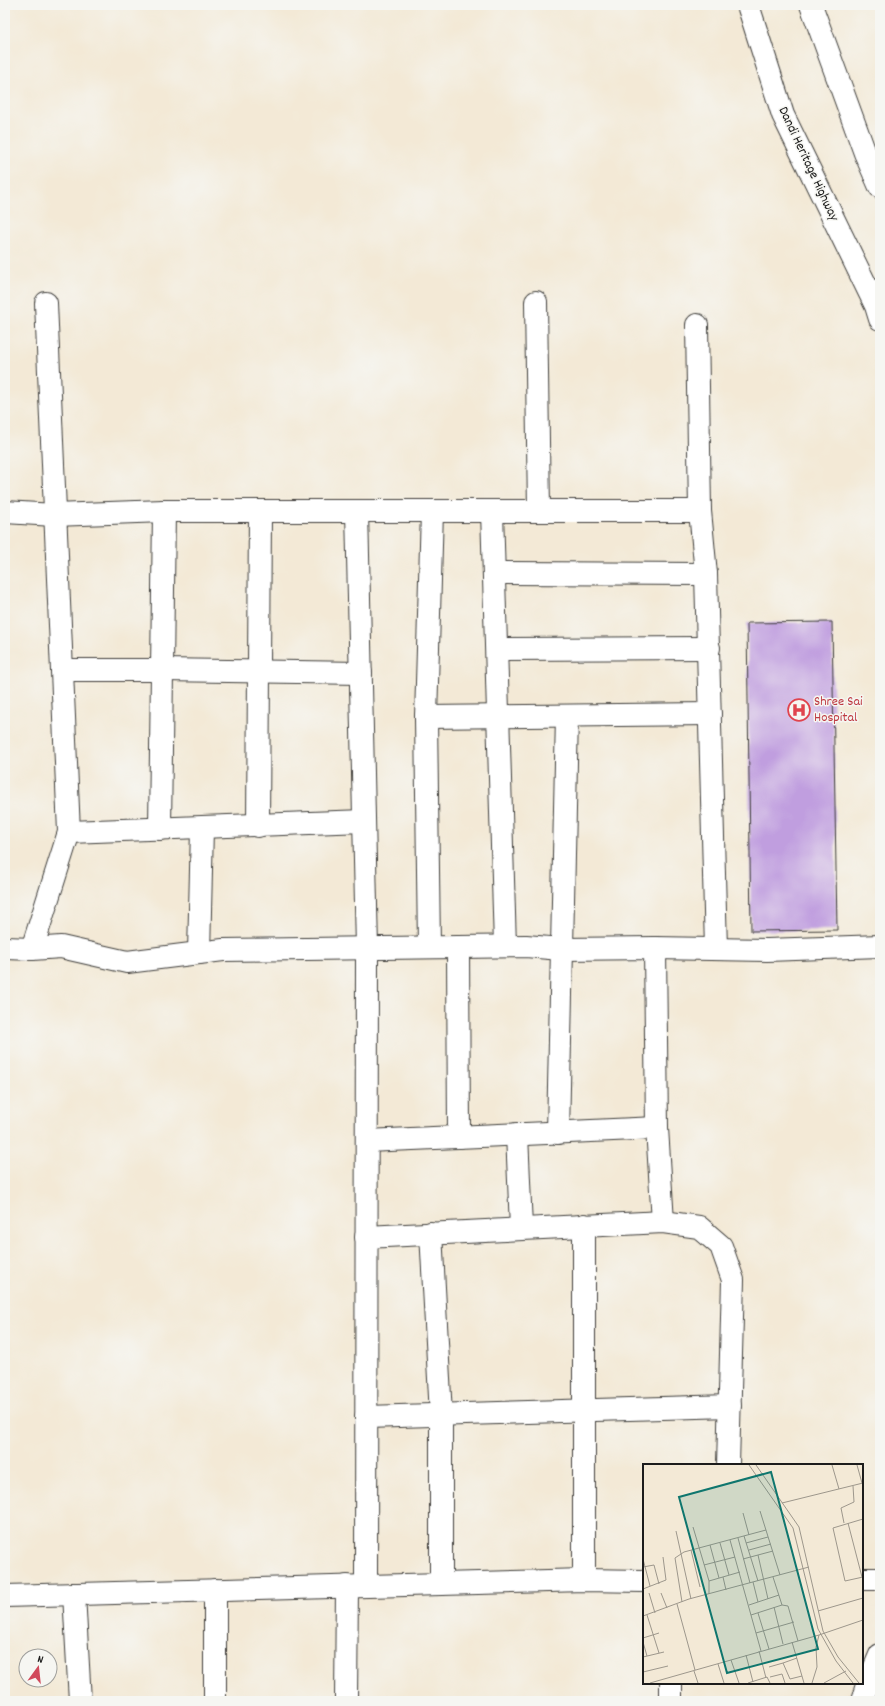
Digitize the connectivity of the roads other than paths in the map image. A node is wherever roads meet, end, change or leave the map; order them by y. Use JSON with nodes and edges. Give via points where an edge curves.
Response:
{"nodes":[{"id":1,"x":748,"y":5,"type":"edge"},
{"id":2,"x":811,"y":5,"type":"edge"},
{"id":3,"x":880,"y":187,"type":"edge"},
{"id":4,"x":536,"y":302,"type":"dead end"},
{"id":5,"x":46,"y":303,"type":"dead end"},
{"id":6,"x":879,"y":310,"type":"edge"},
{"id":7,"x":697,"y":325,"type":"dead end"},
{"id":8,"x":164,"y":511,"type":"junction"},
{"id":9,"x":260,"y":511,"type":"junction"},
{"id":10,"x":357,"y":511,"type":"junction"},
{"id":11,"x":432,"y":511,"type":"junction"},
{"id":12,"x":492,"y":511,"type":"junction"},
{"id":13,"x":539,"y":511,"type":"junction"},
{"id":14,"x":5,"y":512,"type":"edge"},
{"id":15,"x":700,"y":512,"type":"junction"},
{"id":16,"x":54,"y":515,"type":"junction"},
{"id":17,"x":494,"y":573,"type":"junction"},
{"id":18,"x":706,"y":574,"type":"junction"},
{"id":19,"x":709,"y":648,"type":"junction"},
{"id":20,"x":497,"y":649,"type":"junction"},
{"id":21,"x":62,"y":670,"type":"junction"},
{"id":22,"x":162,"y":670,"type":"junction"},
{"id":23,"x":259,"y":672,"type":"junction"},
{"id":24,"x":361,"y":673,"type":"junction"},
{"id":25,"x":710,"y":714,"type":"junction"},
{"id":26,"x":567,"y":716,"type":"junction"},
{"id":27,"x":498,"y":717,"type":"junction"},
{"id":28,"x":426,"y":718,"type":"junction"},
{"id":29,"x":364,"y":821,"type":"junction"},
{"id":30,"x":258,"y":826,"type":"junction"},
{"id":31,"x":202,"y":828,"type":"junction"},
{"id":32,"x":160,"y":829,"type":"junction"},
{"id":33,"x":68,"y":832,"type":"junction"},
{"id":34,"x":504,"y":946,"type":"junction"},
{"id":35,"x":880,"y":946,"type":"edge"},
{"id":36,"x":429,"y":947,"type":"junction"},
{"id":37,"x":458,"y":947,"type":"junction"},
{"id":38,"x":5,"y":948,"type":"edge"},
{"id":39,"x":367,"y":948,"type":"junction"},
{"id":40,"x":655,"y":948,"type":"junction"},
{"id":41,"x":32,"y":949,"type":"junction"},
{"id":42,"x":561,"y":949,"type":"junction"},
{"id":43,"x":716,"y":949,"type":"junction"},
{"id":44,"x":199,"y":952,"type":"junction"},
{"id":45,"x":658,"y":1128,"type":"junction"},
{"id":46,"x":558,"y":1133,"type":"junction"},
{"id":47,"x":517,"y":1134,"type":"junction"},
{"id":48,"x":459,"y":1137,"type":"junction"},
{"id":49,"x":366,"y":1141,"type":"junction"},
{"id":50,"x":663,"y":1222,"type":"junction"},
{"id":51,"x":584,"y":1225,"type":"junction"},
{"id":52,"x":521,"y":1228,"type":"junction"},
{"id":53,"x":431,"y":1233,"type":"junction"},
{"id":54,"x":366,"y":1237,"type":"junction"},
{"id":55,"x":730,"y":1406,"type":"junction"},
{"id":56,"x":584,"y":1411,"type":"junction"},
{"id":57,"x":441,"y":1415,"type":"junction"},
{"id":58,"x":366,"y":1417,"type":"junction"},
{"id":59,"x":728,"y":1464,"type":"edge"},
{"id":60,"x":863,"y":1579,"type":"edge"},
{"id":61,"x":880,"y":1579,"type":"edge"},
{"id":62,"x":584,"y":1580,"type":"junction"},
{"id":63,"x":643,"y":1581,"type":"edge"},
{"id":64,"x":441,"y":1584,"type":"junction"},
{"id":65,"x":356,"y":1586,"type":"junction"},
{"id":66,"x":215,"y":1590,"type":"junction"},
{"id":67,"x":74,"y":1594,"type":"junction"},
{"id":68,"x":5,"y":1596,"type":"edge"},
{"id":69,"x":880,"y":1655,"type":"edge"},
{"id":70,"x":671,"y":1684,"type":"edge"},
{"id":71,"x":80,"y":1701,"type":"edge"},
{"id":72,"x":215,"y":1701,"type":"edge"},
{"id":73,"x":346,"y":1701,"type":"edge"},
{"id":74,"x":671,"y":1701,"type":"edge"},
{"id":75,"x":862,"y":1701,"type":"edge"}],
"edges":[{"from":1,"to":6,"type":"main road","name":"Dandi Heritage Highway","via":[[783,115]]},
{"from":2,"to":3,"type":"main road"},
{"from":4,"to":13,"type":"main road"},
{"from":5,"to":16,"type":"main road"},
{"from":7,"to":15,"type":"main road"},
{"from":8,"to":9,"type":"main road"},
{"from":8,"to":16,"type":"main road"},
{"from":8,"to":22,"type":"main road"},
{"from":9,"to":10,"type":"main road"},
{"from":9,"to":23,"type":"main road"},
{"from":10,"to":11,"type":"main road"},
{"from":10,"to":24,"type":"main road"},
{"from":11,"to":12,"type":"main road"},
{"from":11,"to":28,"type":"main road"},
{"from":12,"to":13,"type":"main road"},
{"from":12,"to":17,"type":"main road"},
{"from":13,"to":15,"type":"main road"},
{"from":14,"to":16,"type":"main road"},
{"from":15,"to":18,"type":"main road"},
{"from":16,"to":21,"type":"main road"},
{"from":17,"to":18,"type":"main road"},
{"from":17,"to":20,"type":"main road"},
{"from":18,"to":19,"type":"main road"},
{"from":19,"to":20,"type":"main road"},
{"from":19,"to":25,"type":"main road"},
{"from":20,"to":27,"type":"main road"},
{"from":21,"to":22,"type":"main road"},
{"from":21,"to":33,"type":"main road"},
{"from":22,"to":23,"type":"main road"},
{"from":22,"to":32,"type":"main road"},
{"from":23,"to":24,"type":"main road"},
{"from":23,"to":30,"type":"main road"},
{"from":24,"to":29,"type":"main road"},
{"from":25,"to":26,"type":"main road"},
{"from":25,"to":43,"type":"main road"},
{"from":26,"to":27,"type":"main road"},
{"from":26,"to":42,"type":"main road"},
{"from":27,"to":28,"type":"main road"},
{"from":27,"to":34,"type":"main road"},
{"from":28,"to":36,"type":"main road"},
{"from":29,"to":30,"type":"main road"},
{"from":29,"to":39,"type":"main road"},
{"from":30,"to":31,"type":"main road"},
{"from":31,"to":32,"type":"main road"},
{"from":31,"to":44,"type":"main road"},
{"from":32,"to":33,"type":"main road"},
{"from":33,"to":41,"type":"main road"},
{"from":34,"to":37,"type":"main road"},
{"from":34,"to":42,"type":"main road"},
{"from":35,"to":43,"type":"main road"},
{"from":36,"to":37,"type":"main road"},
{"from":36,"to":39,"type":"main road"},
{"from":37,"to":48,"type":"main road"},
{"from":38,"to":41,"type":"main road"},
{"from":39,"to":44,"type":"main road"},
{"from":39,"to":49,"type":"main road"},
{"from":40,"to":42,"type":"main road"},
{"from":40,"to":43,"type":"main road"},
{"from":40,"to":45,"type":"main road"},
{"from":41,"to":44,"type":"main road","via":[[61,947],[127,962]]},
{"from":42,"to":46,"type":"main road"},
{"from":45,"to":46,"type":"main road"},
{"from":45,"to":50,"type":"main road"},
{"from":46,"to":47,"type":"main road"},
{"from":47,"to":48,"type":"main road"},
{"from":47,"to":52,"type":"main road"},
{"from":48,"to":49,"type":"main road"},
{"from":49,"to":54,"type":"main road"},
{"from":50,"to":51,"type":"main road"},
{"from":50,"to":55,"type":"main road","via":[[699,1227],[721,1246],[733,1280]]},
{"from":51,"to":52,"type":"main road"},
{"from":51,"to":56,"type":"main road"},
{"from":52,"to":53,"type":"main road"},
{"from":53,"to":54,"type":"main road"},
{"from":53,"to":57,"type":"main road"},
{"from":54,"to":58,"type":"main road"},
{"from":55,"to":56,"type":"main road"},
{"from":55,"to":59,"type":"main road"},
{"from":56,"to":57,"type":"main road"},
{"from":56,"to":62,"type":"main road"},
{"from":57,"to":58,"type":"main road"},
{"from":57,"to":64,"type":"main road"},
{"from":58,"to":65,"type":"main road"},
{"from":60,"to":61,"type":"main road"},
{"from":62,"to":63,"type":"main road"},
{"from":62,"to":64,"type":"main road"},
{"from":64,"to":65,"type":"main road"},
{"from":65,"to":66,"type":"main road"},
{"from":65,"to":73,"type":"main road"},
{"from":66,"to":67,"type":"main road"},
{"from":66,"to":72,"type":"main road"},
{"from":67,"to":68,"type":"main road"},
{"from":67,"to":71,"type":"main road"},
{"from":69,"to":75,"type":"main road"},
{"from":70,"to":74,"type":"main road"}]}
